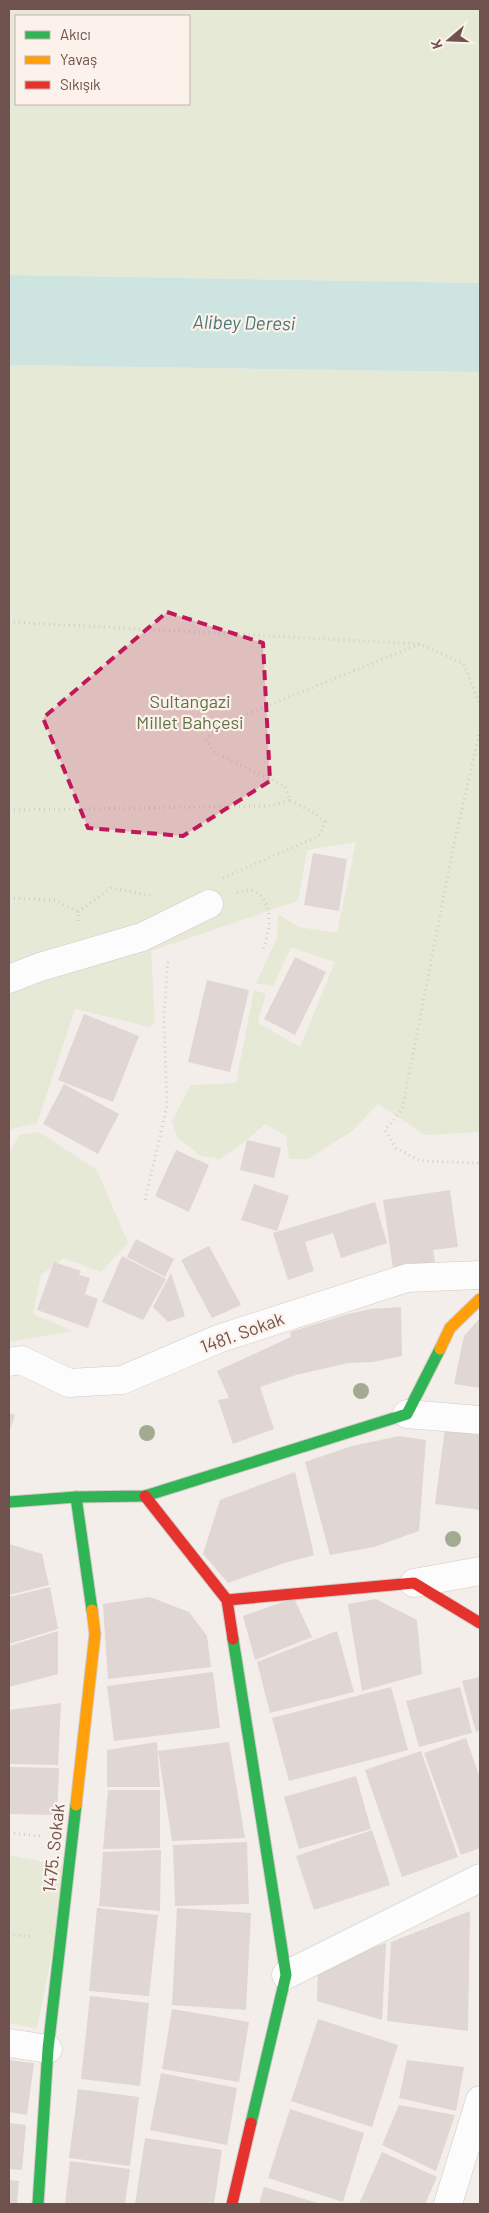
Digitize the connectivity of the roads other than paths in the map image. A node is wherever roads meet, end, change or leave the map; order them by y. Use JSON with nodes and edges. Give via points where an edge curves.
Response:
{"nodes":[{"id":1,"x":214,"y":892,"type":"road end"},
{"id":2,"x":9,"y":980,"type":"edge"},
{"id":3,"x":480,"y":1274,"type":"edge"},
{"id":4,"x":480,"y":1299,"type":"edge"},
{"id":5,"x":9,"y":1362,"type":"edge"},
{"id":6,"x":407,"y":1414,"type":"junction"},
{"id":7,"x":480,"y":1420,"type":"edge"},
{"id":8,"x":145,"y":1496,"type":"junction"},
{"id":9,"x":76,"y":1497,"type":"junction"},
{"id":10,"x":9,"y":1502,"type":"edge"},
{"id":11,"x":480,"y":1570,"type":"edge"},
{"id":12,"x":414,"y":1583,"type":"junction"},
{"id":13,"x":227,"y":1600,"type":"junction"},
{"id":14,"x":480,"y":1623,"type":"edge"},
{"id":15,"x":480,"y":1878,"type":"edge"},
{"id":16,"x":286,"y":1975,"type":"junction"},
{"id":17,"x":9,"y":2043,"type":"edge"},
{"id":18,"x":48,"y":2049,"type":"junction"},
{"id":19,"x":480,"y":2100,"type":"edge"},
{"id":20,"x":38,"y":2204,"type":"edge"},
{"id":21,"x":232,"y":2204,"type":"edge"},
{"id":22,"x":448,"y":2204,"type":"edge"}],
"edges":[{"from":1,"to":2,"type":"street","via":[[142,937],[40,967]]},
{"from":3,"to":5,"type":"street","name":"1481. Sokak","via":[[407,1278],[218,1339],[122,1380],[69,1383],[21,1360]]},
{"from":4,"to":6,"type":"street","via":[[450,1328]]},
{"from":6,"to":7,"type":"street"},
{"from":6,"to":8,"type":"street"},
{"from":8,"to":9,"type":"street"},
{"from":8,"to":13,"type":"street"},
{"from":9,"to":10,"type":"street"},
{"from":9,"to":18,"type":"street","name":"1475. Sokak","via":[[95,1634]]},
{"from":11,"to":12,"type":"street"},
{"from":12,"to":13,"type":"street"},
{"from":12,"to":14,"type":"street"},
{"from":13,"to":16,"type":"street"},
{"from":15,"to":16,"type":"street"},
{"from":16,"to":21,"type":"street"},
{"from":17,"to":18,"type":"street"},
{"from":18,"to":20,"type":"street","name":"1475. Sokak"},
{"from":19,"to":22,"type":"street"}]}
